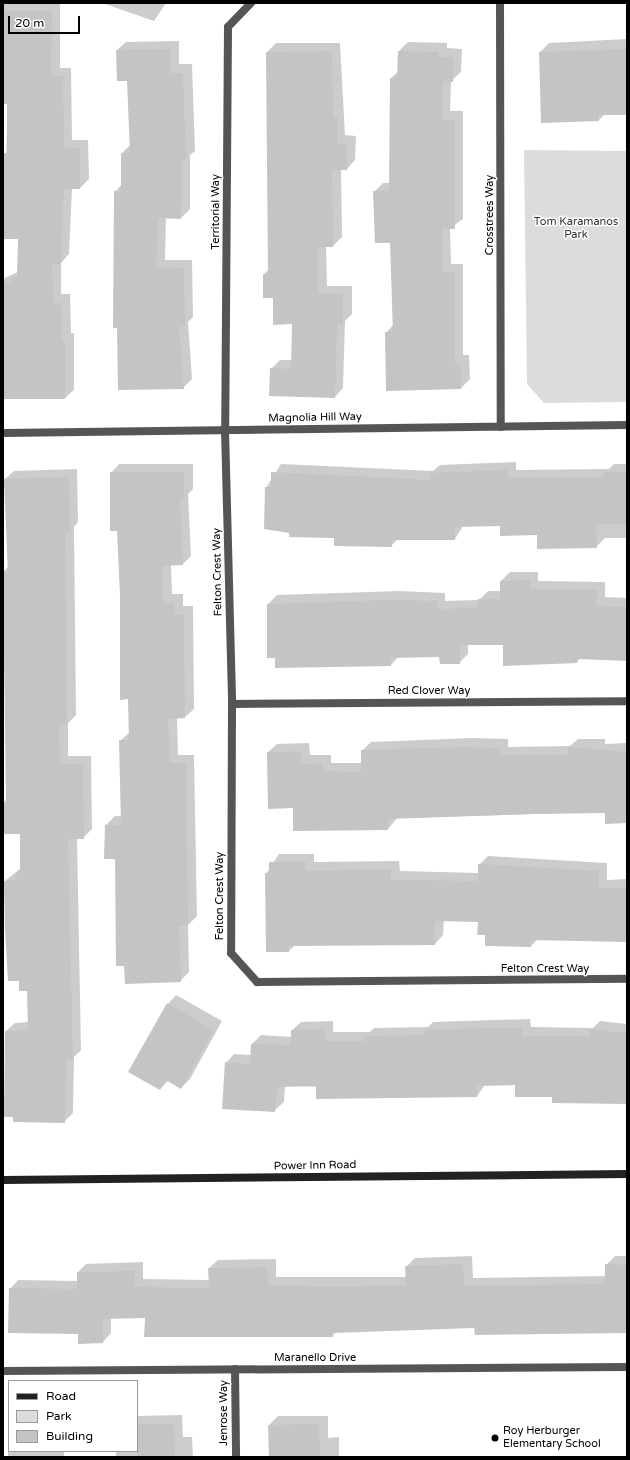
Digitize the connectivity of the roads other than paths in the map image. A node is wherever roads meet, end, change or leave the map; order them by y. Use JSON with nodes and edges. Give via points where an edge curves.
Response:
{"nodes":[{"id":1,"x":251,"y":3,"type":"edge"},
{"id":2,"x":500,"y":3,"type":"edge"},
{"id":3,"x":627,"y":426,"type":"edge"},
{"id":4,"x":501,"y":427,"type":"junction"},
{"id":5,"x":225,"y":430,"type":"junction"},
{"id":6,"x":3,"y":433,"type":"edge"},
{"id":7,"x":627,"y":701,"type":"edge"},
{"id":8,"x":232,"y":704,"type":"junction"},
{"id":9,"x":627,"y":980,"type":"edge"},
{"id":10,"x":627,"y":1174,"type":"edge"},
{"id":11,"x":3,"y":1180,"type":"edge"},
{"id":12,"x":627,"y":1367,"type":"edge"},
{"id":13,"x":235,"y":1369,"type":"junction"},
{"id":14,"x":3,"y":1371,"type":"edge"},
{"id":15,"x":236,"y":1457,"type":"edge"}],
"edges":[{"from":1,"to":5,"type":"street","name":"Territorial Way","via":[[228,27]]},
{"from":2,"to":4,"type":"street","name":"Crosstrees Way"},
{"from":3,"to":4,"type":"street","name":"Magnolia Hill Way"},
{"from":4,"to":5,"type":"street","name":"Magnolia Hill Way"},
{"from":5,"to":6,"type":"street","name":"Magnolia Hill Way"},
{"from":5,"to":8,"type":"street","name":"Felton Crest Way"},
{"from":7,"to":8,"type":"street","name":"Red Clover Way"},
{"from":8,"to":9,"type":"street","name":"Felton Crest Way","via":[[231,953],[257,982]]},
{"from":10,"to":11,"type":"main road","name":"Power Inn Road"},
{"from":12,"to":13,"type":"street","name":"Maranello Drive"},
{"from":13,"to":14,"type":"street","name":"Maranello Drive"},
{"from":13,"to":15,"type":"street","name":"Jenrose Way"}]}
